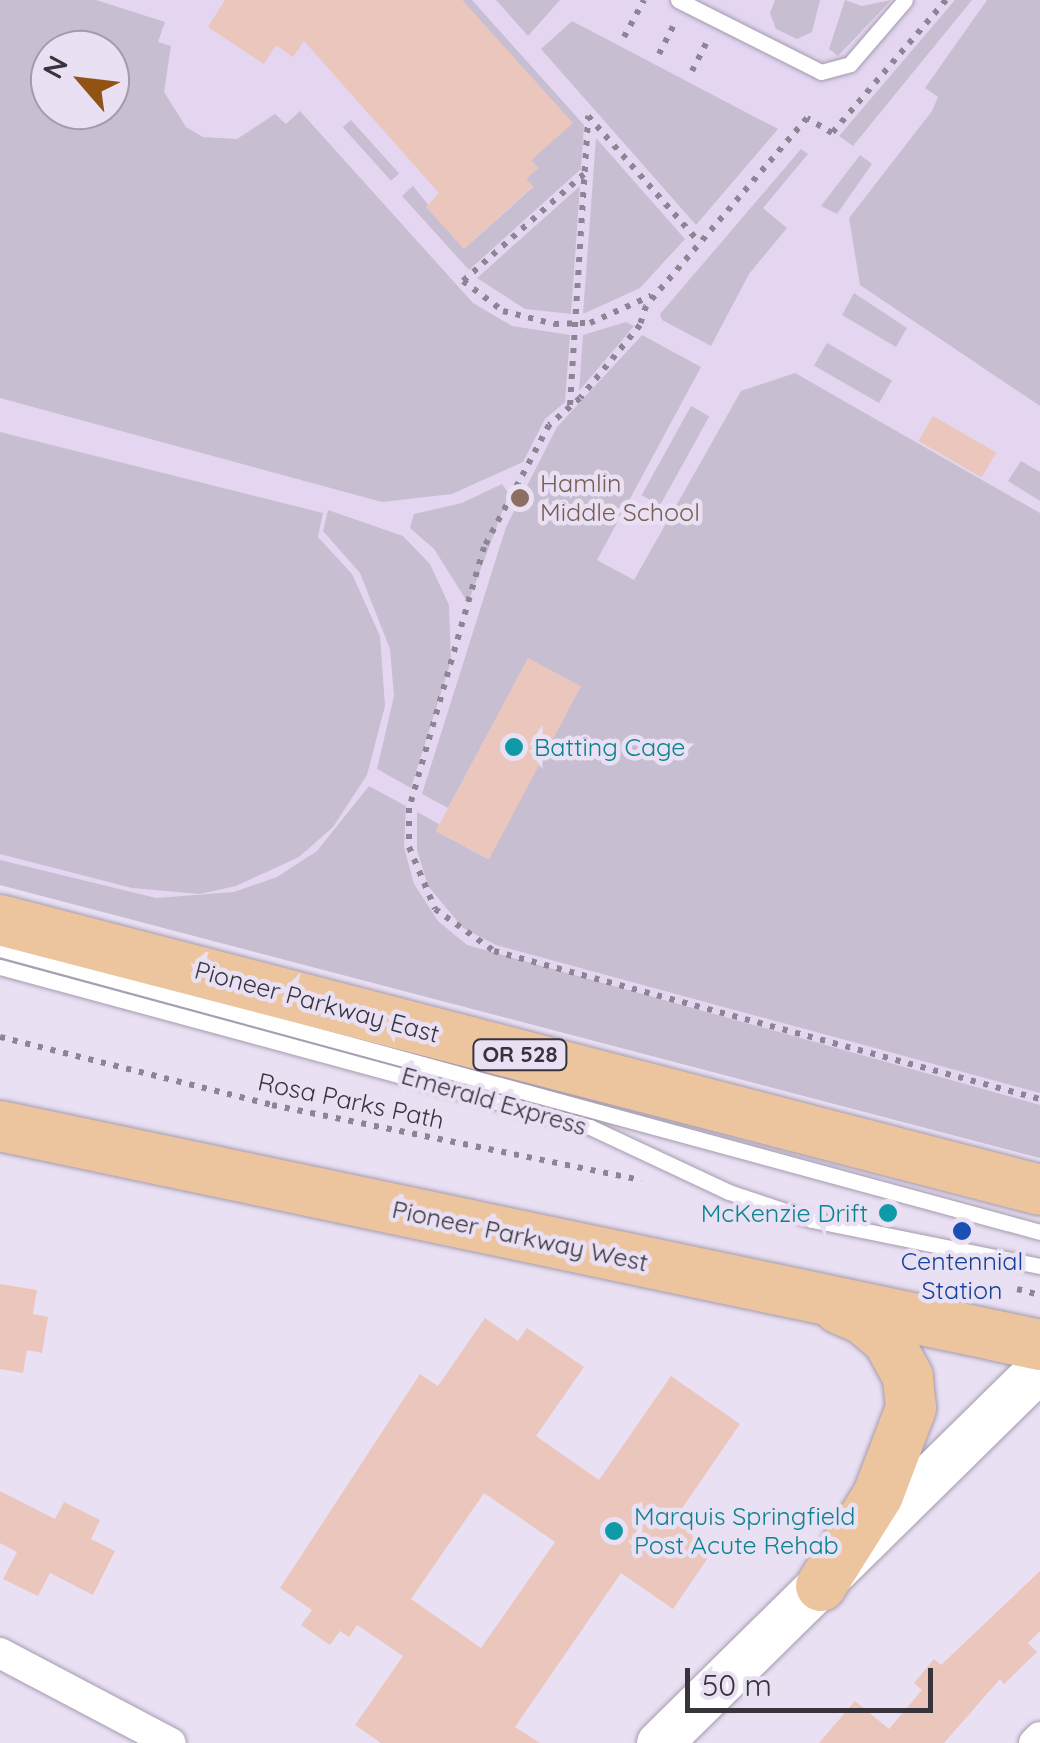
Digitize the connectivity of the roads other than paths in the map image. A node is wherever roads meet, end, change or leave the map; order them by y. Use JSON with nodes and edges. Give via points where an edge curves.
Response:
{"nodes":[{"id":1,"x":905,"y":0,"type":"edge"},
{"id":2,"x":684,"y":3,"type":"edge"},
{"id":3,"x":0,"y":920,"type":"edge"},
{"id":4,"x":0,"y":949,"type":"edge"},
{"id":5,"x":0,"y":967,"type":"edge"},
{"id":6,"x":0,"y":1126,"type":"edge"},
{"id":7,"x":1040,"y":1190,"type":"edge"},
{"id":8,"x":1040,"y":1232,"type":"edge"},
{"id":9,"x":1040,"y":1266,"type":"edge"},
{"id":10,"x":806,"y":1296,"type":"junction"},
{"id":11,"x":1040,"y":1345,"type":"edge"},
{"id":12,"x":1040,"y":1368,"type":"edge"},
{"id":13,"x":821,"y":1586,"type":"junction"},
{"id":14,"x":0,"y":1653,"type":"edge"},
{"id":15,"x":1040,"y":1736,"type":"edge"},
{"id":16,"x":171,"y":1743,"type":"edge"},
{"id":17,"x":659,"y":1743,"type":"edge"},
{"id":18,"x":1034,"y":1743,"type":"edge"}],
"edges":[{"from":1,"to":2,"type":"lane","via":[[850,64],[831,71],[810,68]]},
{"from":3,"to":7,"type":"main road","name":"Pioneer Parkway East","number":"OR 528"},
{"from":4,"to":8,"type":"lane","name":"Emerald Express"},
{"from":5,"to":9,"type":"lane","name":"Emerald Express","via":[[590,1127],[729,1192],[812,1220]]},
{"from":6,"to":10,"type":"main road","name":"Pioneer Parkway West"},
{"from":10,"to":11,"type":"main road","name":"Pioneer Parkway West"},
{"from":10,"to":13,"type":"main road","via":[[864,1318],[888,1340],[908,1377],[912,1408],[878,1495]]},
{"from":12,"to":13,"type":"main road"},
{"from":13,"to":17,"type":"main road"},
{"from":14,"to":16,"type":"street"},
{"from":15,"to":18,"type":"street"}]}
